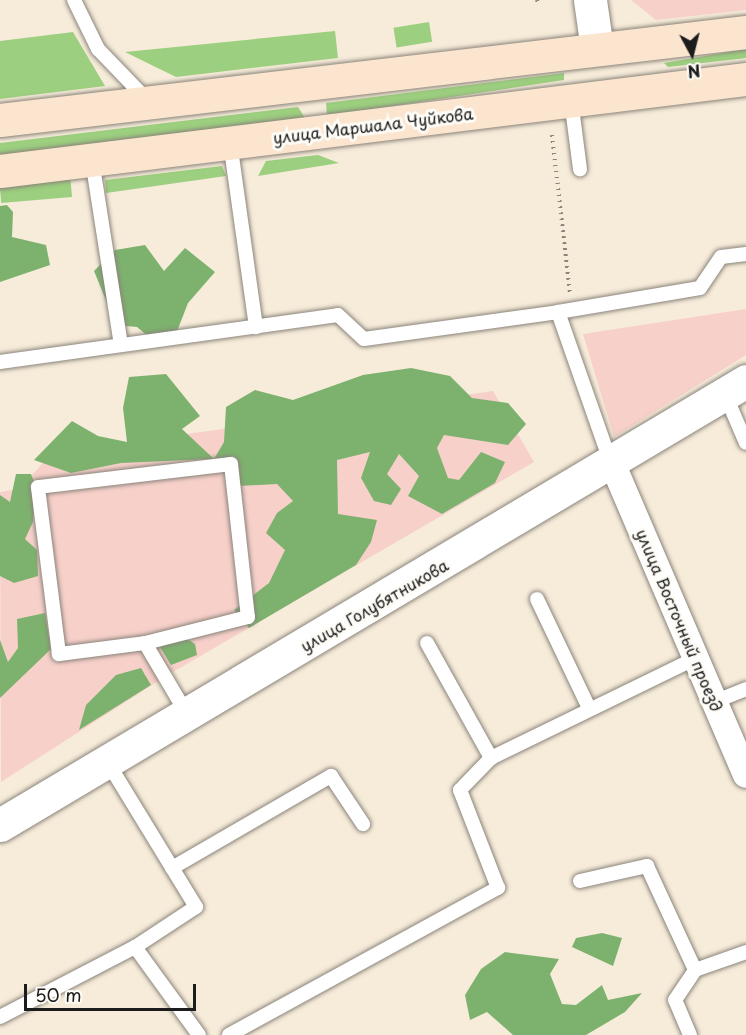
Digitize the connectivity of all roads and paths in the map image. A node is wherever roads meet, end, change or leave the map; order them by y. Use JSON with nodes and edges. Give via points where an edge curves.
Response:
{"nodes":[{"id":1,"x":74,"y":0,"type":"edge"},
{"id":2,"x":590,"y":0,"type":"edge"},
{"id":3,"x":746,"y":32,"type":"edge"},
{"id":4,"x":597,"y":49,"type":"junction"},
{"id":5,"x":746,"y":79,"type":"edge"},
{"id":6,"x":298,"y":85,"type":"junction"},
{"id":7,"x":587,"y":98,"type":"junction"},
{"id":8,"x":150,"y":102,"type":"junction"},
{"id":9,"x":0,"y":120,"type":"edge"},
{"id":10,"x":306,"y":133,"type":"junction"},
{"id":11,"x":230,"y":142,"type":"junction"},
{"id":12,"x":92,"y":160,"type":"junction"},
{"id":13,"x":580,"y":169,"type":"dead end"},
{"id":14,"x":0,"y":171,"type":"edge"},
{"id":15,"x":746,"y":254,"type":"edge"},
{"id":16,"x":558,"y":312,"type":"junction"},
{"id":17,"x":256,"y":327,"type":"junction"},
{"id":18,"x":121,"y":345,"type":"junction"},
{"id":19,"x":0,"y":362,"type":"edge"},
{"id":20,"x":735,"y":388,"type":"edge"},
{"id":21,"x":746,"y":443,"type":"edge"},
{"id":22,"x":613,"y":465,"type":"junction"},
{"id":23,"x":537,"y":599,"type":"dead end"},
{"id":24,"x":145,"y":643,"type":"junction"},
{"id":25,"x":427,"y":643,"type":"dead end"},
{"id":26,"x":696,"y":658,"type":"junction"},
{"id":27,"x":746,"y":689,"type":"edge"},
{"id":28,"x":714,"y":702,"type":"junction"},
{"id":29,"x":589,"y":708,"type":"junction"},
{"id":30,"x":187,"y":714,"type":"junction"},
{"id":31,"x":491,"y":758,"type":"junction"},
{"id":32,"x":107,"y":761,"type":"junction"},
{"id":33,"x":746,"y":775,"type":"edge"},
{"id":34,"x":363,"y":824,"type":"dead end"},
{"id":35,"x":0,"y":825,"type":"edge"},
{"id":36,"x":172,"y":868,"type":"junction"},
{"id":37,"x":580,"y":881,"type":"dead end"},
{"id":38,"x":135,"y":947,"type":"junction"},
{"id":39,"x":746,"y":952,"type":"edge"},
{"id":40,"x":695,"y":970,"type":"junction"},
{"id":41,"x":0,"y":1017,"type":"edge"},
{"id":42,"x":200,"y":1035,"type":"edge"},
{"id":43,"x":229,"y":1035,"type":"edge"},
{"id":44,"x":690,"y":1035,"type":"edge"}],
"edges":[{"from":1,"to":8,"type":"lane","via":[[98,49]]},
{"from":2,"to":4,"type":"street"},
{"from":3,"to":4,"type":"main road"},
{"from":4,"to":6,"type":"main road"},
{"from":4,"to":7,"type":"main road"},
{"from":5,"to":7,"type":"main road","name":"улица Маршала Чуйкова"},
{"from":6,"to":8,"type":"main road"},
{"from":6,"to":10,"type":"main road","via":[[308,113]]},
{"from":7,"to":10,"type":"main road","name":"улица Маршала Чуйкова"},
{"from":7,"to":13,"type":"lane"},
{"from":8,"to":9,"type":"main road"},
{"from":10,"to":11,"type":"main road","name":"улица Маршала Чуйкова"},
{"from":11,"to":12,"type":"main road","name":"улица Маршала Чуйкова"},
{"from":11,"to":17,"type":"lane"},
{"from":12,"to":14,"type":"main road","name":"улица Маршала Чуйкова"},
{"from":12,"to":18,"type":"lane"},
{"from":15,"to":16,"type":"lane","via":[[721,257],[700,288]]},
{"from":16,"to":17,"type":"lane","via":[[364,339],[338,315]]},
{"from":16,"to":22,"type":"lane"},
{"from":17,"to":18,"type":"lane"},
{"from":18,"to":19,"type":"lane"},
{"from":20,"to":21,"type":"lane"},
{"from":20,"to":22,"type":"street","name":"улица Голубятникова"},
{"from":22,"to":26,"type":"street","name":"улица Восточный проезд"},
{"from":22,"to":30,"type":"street","name":"улица Голубятникова"},
{"from":23,"to":29,"type":"lane"},
{"from":24,"to":24,"type":"lane","via":[[58,654],[38,487],[231,464],[248,617]]},
{"from":24,"to":30,"type":"lane"},
{"from":25,"to":31,"type":"lane"},
{"from":26,"to":28,"type":"street","name":"улица Восточный проезд"},
{"from":26,"to":29,"type":"lane"},
{"from":27,"to":28,"type":"lane"},
{"from":28,"to":33,"type":"street","name":"улица Восточный проезд"},
{"from":29,"to":31,"type":"lane"},
{"from":30,"to":32,"type":"street","name":"улица Голубятникова"},
{"from":31,"to":43,"type":"lane","via":[[460,790],[498,888]]},
{"from":32,"to":35,"type":"street","name":"улица Голубятникова"},
{"from":32,"to":36,"type":"lane"},
{"from":34,"to":36,"type":"lane","via":[[331,776]]},
{"from":36,"to":38,"type":"lane","via":[[196,907]]},
{"from":37,"to":40,"type":"lane","via":[[647,866]]},
{"from":38,"to":41,"type":"lane"},
{"from":38,"to":42,"type":"lane"},
{"from":39,"to":40,"type":"lane"},
{"from":40,"to":44,"type":"lane","via":[[675,1000]]}]}
